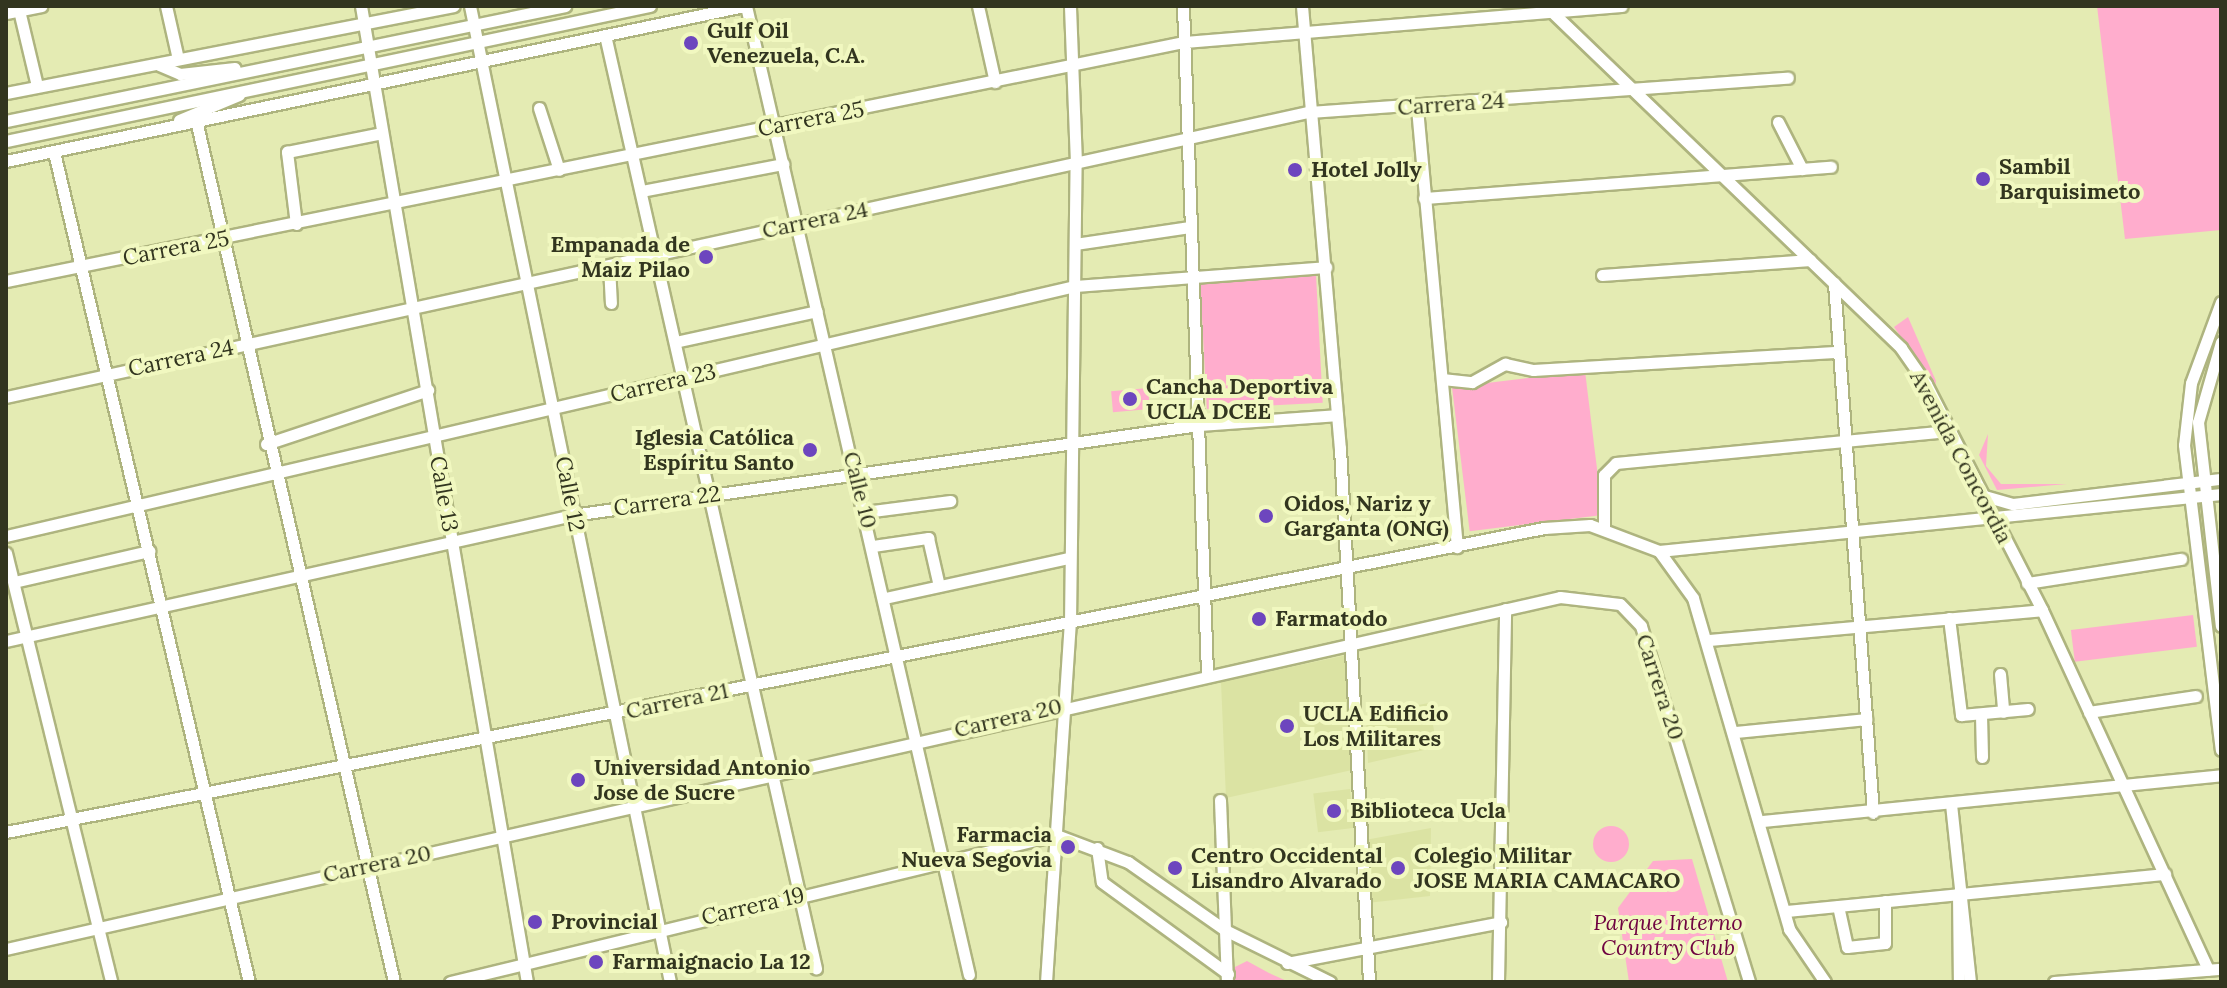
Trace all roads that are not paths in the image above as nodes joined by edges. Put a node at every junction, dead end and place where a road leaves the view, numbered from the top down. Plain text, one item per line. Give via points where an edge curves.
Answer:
1 (41, 6) edge
2 (166, 6) edge
3 (361, 6) edge
4 (454, 6) edge
5 (470, 6) edge
6 (565, 6) edge
7 (650, 6) edge
8 (745, 6) edge
9 (978, 6) edge
10 (1070, 6) edge
11 (1183, 6) edge
12 (1302, 6) edge
13 (1622, 6) edge
14 (19, 8) edge
15 (1549, 9) edge
16 (6, 13) edge
17 (365, 24) junction
18 (473, 26) junction
19 (1304, 34) junction
20 (605, 35) junction
21 (1184, 42) junction
22 (477, 43) junction
23 (367, 48) junction
24 (178, 59) junction
25 (482, 60) junction
26 (370, 64) junction
27 (1072, 64) junction
28 (159, 65) junction
29 (268, 67) junction
30 (1788, 78) dead end
31 (373, 82) junction
32 (995, 82) junction
33 (37, 86) junction
34 (1630, 89) junction
35 (244, 91) junction
36 (6, 93) edge
37 (539, 108) dead end
38 (1417, 108) junction
39 (1308, 112) junction
40 (196, 120) junction
41 (6, 121) edge
42 (1778, 122) dead end
43 (168, 127) junction
44 (775, 127) junction
45 (382, 133) junction
46 (1188, 138) junction
47 (6, 141) edge
48 (54, 152) junction
49 (633, 155) junction
50 (6, 161) edge
51 (1076, 163) junction
52 (783, 164) junction
53 (1831, 167) dead end
54 (1802, 169) junction
55 (559, 170) junction
56 (1716, 173) junction
57 (505, 181) junction
58 (641, 191) junction
59 (1424, 198) junction
60 (395, 204) junction
61 (296, 224) junction
62 (796, 224) junction
63 (1190, 227) junction
64 (224, 239) junction
65 (1075, 244) junction
66 (655, 255) junction
67 (1810, 260) junction
68 (609, 266) junction
69 (82, 267) junction
70 (1326, 267) junction
71 (1190, 273) junction
72 (1602, 275) dead end
73 (6, 281) edge
74 (530, 283) junction
75 (1834, 283) junction
76 (1074, 286) junction
77 (2221, 302) edge
78 (611, 303) dead end
79 (412, 307) junction
80 (817, 311) junction
81 (675, 342) junction
82 (245, 344) junction
83 (825, 345) junction
84 (2205, 346) junction
85 (2219, 347) edge
86 (1838, 352) junction
87 (104, 374) junction
88 (684, 379) junction
89 (1442, 379) junction
90 (428, 390) junction
91 (6, 397) edge
92 (553, 407) junction
93 (1337, 415) junction
94 (1198, 425) junction
95 (1950, 431) junction
96 (434, 436) junction
97 (266, 444) junction
98 (1070, 444) junction
99 (1844, 444) junction
100 (272, 471) junction
101 (855, 474) junction
102 (2221, 479) edge
103 (2201, 482) junction
104 (2187, 484) junction
105 (1978, 492) junction
106 (2221, 494) edge
107 (708, 495) junction
108 (2203, 496) junction
109 (2189, 497) junction
110 (950, 501) dead end
111 (137, 504) junction
112 (2013, 504) junction
113 (865, 512) junction
114 (573, 515) junction
115 (1992, 520) junction
116 (1604, 528) junction
117 (6, 536) edge
118 (1852, 536) junction
119 (452, 538) junction
120 (873, 546) junction
121 (1457, 547) junction
122 (149, 551) junction
123 (1659, 551) junction
124 (6, 553) edge
125 (1068, 558) junction
126 (2181, 559) dead end
127 (1348, 569) junction
128 (297, 573) junction
129 (14, 582) junction
130 (2027, 583) junction
131 (939, 586) junction
132 (885, 598) junction
133 (1202, 598) junction
134 (162, 605) junction
135 (1505, 609) junction
136 (2042, 610) junction
137 (1949, 618) junction
138 (1070, 623) junction
139 (2221, 626) edge
140 (1858, 627) junction
141 (27, 636) junction
142 (1709, 640) junction
143 (6, 641) edge
144 (1352, 641) junction
145 (899, 656) junction
146 (1207, 673) junction
147 (2000, 674) dead end
148 (753, 685) junction
149 (2196, 696) dead end
150 (1065, 705) junction
151 (2028, 709) dead end
152 (2003, 712) junction
153 (2089, 712) junction
154 (617, 714) junction
155 (1981, 715) junction
156 (1866, 719) junction
157 (1736, 732) junction
158 (488, 739) junction
159 (918, 739) junction
160 (2221, 750) edge
161 (1982, 757) dead end
162 (343, 765) junction
163 (772, 772) junction
164 (2221, 775) edge
165 (2124, 787) junction
166 (207, 793) junction
167 (1220, 800) dead end
168 (636, 801) junction
169 (1951, 804) junction
170 (1873, 813) junction
171 (70, 819) junction
172 (1763, 821) junction
173 (6, 832) edge
174 (1056, 835) junction
175 (503, 836) junction
176 (1097, 848) junction
177 (941, 861) junction
178 (368, 865) junction
179 (2165, 874) junction
180 (1958, 893) junction
181 (802, 895) junction
182 (230, 896) junction
183 (1885, 901) junction
184 (1838, 906) junction
185 (1787, 911) junction
186 (1501, 922) junction
187 (97, 927) junction
188 (661, 928) junction
189 (1225, 930) junction
190 (1368, 948) junction
191 (6, 949) edge
192 (524, 963) junction
193 (1287, 963) junction
194 (816, 968) dead end
195 (2221, 969) edge
196 (2208, 970) junction
197 (969, 975) dead end
198 (1227, 978) edge
199 (111, 982) edge
200 (249, 982) edge
201 (394, 982) edge
202 (450, 982) edge
203 (527, 982) edge
204 (670, 982) edge
205 (1046, 982) edge
206 (1330, 982) edge
207 (1369, 982) edge
208 (1498, 982) edge
209 (1749, 982) edge
210 (1825, 982) edge
211 (1959, 982) edge
212 (1970, 982) edge
213 (2054, 982) edge

1 - 14 street
2 - 24 street
3 - 17 street, Calle 13
4 - 17 street
5 - 18 street, Calle 12
6 - 18 street
7 - 22 street
8 - 20 street
8 - 44 street, Calle 10
9 - 32 street
10 - 27 street
11 - 21 street
12 - 19 street
13 - 15 street, Carrera 25
14 - 16 street
14 - 33 street
15 - 19 street, Carrera 25
15 - 34 street, Avenida Concordia
17 - 23 street, Calle 13
17 - 24 street
18 - 22 street, Calle 12
18 - 23 street
19 - 21 street, Carrera 25
19 - 39 street
20 - 25 street
20 - 49 street
21 - 27 street, Carrera 25
21 - 46 street
22 - 25 street, Calle 12
22 - 26 street
23 - 26 street, Calle 13
23 - 29 street
24 - 28 street
25 - 31 street
25 - 57 street, Calle 12
26 - 31 street, Calle 13
26 - 35 street
27 - 32 street, Carrera 25
27 - 51 street
28 - 29 street via 180,74
28 - 33 street
29 - 41 street
30 - 34 street, Carrera 24
31 - 40 street
31 - 45 street, Calle 13
32 - 44 street, Carrera 25
33 - 36 street
34 - 38 street, Carrera 24
34 - 56 street, Avenida Concordia
35 - 43 street
35 - 47 street
37 - 55 street
38 - 39 street, Carrera 24
38 - 59 street
39 - 46 street, Carrera 24
39 - 70 street
40 - 43 street
40 - 64 street
42 - 54 street
43 - 48 street
44 - 49 street, Carrera 25
44 - 52 street, Calle 10
45 - 60 street, Calle 13
45 - 61 street via 287,152
46 - 51 street, Carrera 24
46 - 63 street
48 - 50 street
48 - 69 street
49 - 55 street, Carrera 25
49 - 58 street
51 - 62 street, Carrera 24
51 - 65 street
52 - 58 street
52 - 62 street, Calle 10
53 - 54 street
54 - 56 street
55 - 57 street, Carrera 25
56 - 59 street
56 - 67 street, Avenida Concordia
57 - 60 street, Carrera 25
57 - 74 street, Calle 12
58 - 66 street
59 - 89 street
60 - 61 street, Carrera 25
60 - 79 street, Calle 13
61 - 64 street, Carrera 25
62 - 66 street, Carrera 24
62 - 80 street, Calle 10
63 - 65 street
63 - 71 street
64 - 69 street, Carrera 25
64 - 82 street
65 - 76 street
66 - 68 street, Carrera 24
66 - 81 street
67 - 72 street
67 - 75 street, Avenida Concordia
68 - 74 street, Carrera 24
68 - 78 street
69 - 73 street, Carrera 25
69 - 87 street
70 - 71 street, Carrera 23
70 - 93 street
71 - 76 street, Carrera 23
71 - 94 street
74 - 79 street, Carrera 24
74 - 92 street, Calle 12
75 - 86 street
75 - 95 street, Avenida Concordia via 1901,348
76 - 83 street, Carrera 23
76 - 98 street
77 - 84 street
79 - 82 street, Carrera 24
79 - 90 street, Calle 13
80 - 81 street
80 - 83 street, Calle 10
81 - 88 street
82 - 87 street, Carrera 24
82 - 97 street
83 - 88 street, Carrera 23
83 - 101 street, Calle 10
84 - 85 street
84 - 104 street via 2184,423
85 - 103 street via 2198,422
86 - 89 street via 1533,370 1505,364 1472,382
86 - 99 street
87 - 91 street, Carrera 24
87 - 111 street
88 - 92 street, Carrera 23
88 - 107 street
89 - 121 street
90 - 96 street, Calle 13
90 - 97 street
92 - 96 street, Carrera 23
92 - 114 street, Calle 12
93 - 94 street, Carrera 22
93 - 127 street
94 - 98 street, Carrera 22
94 - 133 street
95 - 99 street
95 - 105 street, Avenida Concordia
96 - 100 street, Carrera 23
96 - 119 street, Calle 13
97 - 100 street
98 - 101 street, Carrera 22
98 - 125 street
99 - 116 street via 1616,463 1604,475
99 - 118 street
100 - 111 street, Carrera 23
100 - 128 street
101 - 107 street, Carrera 22
101 - 113 street, Calle 10
102 - 103 street
103 - 104 street
103 - 108 street
104 - 109 street
104 - 112 street
105 - 112 street
105 - 115 street, Avenida Concordia
106 - 108 street
107 - 114 street, Carrera 22
107 - 148 street
108 - 109 street
108 - 139 street
109 - 115 street
109 - 160 street
110 - 113 street
111 - 117 street, Carrera 23
111 - 122 street
112 - 115 street
113 - 120 street, Calle 10
114 - 119 street, Carrera 22
114 - 154 street, Calle 12
115 - 118 street
115 - 130 street, Avenida Concordia
116 - 121 street, Carrera 21 via 1544,528
116 - 123 street
118 - 123 street
118 - 140 street
119 - 128 street, Carrera 22
119 - 158 street, Calle 13
120 - 131 street via 928,538
120 - 132 street, Calle 10
121 - 127 street, Carrera 21
122 - 129 street
122 - 134 street
123 - 142 street via 1693,598
124 - 129 street
125 - 131 street
125 - 138 street
126 - 130 street
127 - 133 street, Carrera 21
127 - 144 street
128 - 134 street, Carrera 22
128 - 162 street
129 - 141 street
130 - 136 street, Avenida Concordia
131 - 132 street
132 - 145 street, Calle 10
133 - 138 street, Carrera 21
133 - 146 street
134 - 141 street, Carrera 22
134 - 166 street
135 - 144 street, Carrera 20
135 - 186 street
135 - 209 street, Carrera 20 via 1594,598 1620,604 1641,626
136 - 137 street
136 - 153 street, Avenida Concordia
137 - 140 street
137 - 155 street via 1957,709
138 - 145 street, Carrera 21
138 - 150 street
140 - 142 street
140 - 156 street
141 - 143 street, Carrera 22
141 - 171 street
142 - 157 street
144 - 146 street, Carrera 20
144 - 190 street
145 - 148 street, Carrera 21
145 - 159 street, Calle 10
146 - 150 street, Carrera 20
147 - 152 street
148 - 154 street, Carrera 21
148 - 163 street
149 - 153 street
150 - 159 street, Carrera 20
150 - 174 street
151 - 152 street
152 - 155 street
153 - 165 street, Avenida Concordia
154 - 158 street, Carrera 21
154 - 168 street, Calle 12
155 - 161 street
156 - 157 street
156 - 170 street
157 - 172 street
158 - 162 street, Carrera 21
158 - 175 street, Calle 13
159 - 163 street, Carrera 20
159 - 177 street, Calle 10
162 - 166 street, Carrera 21
162 - 178 street
163 - 168 street, Carrera 20
163 - 181 street
164 - 165 street
165 - 169 street
165 - 179 street, Avenida Concordia
166 - 171 street, Carrera 21
166 - 182 street
167 - 189 street
168 - 175 street, Carrera 20
168 - 188 street, Calle 12
169 - 170 street
169 - 180 street
170 - 172 street
171 - 173 street, Carrera 21
171 - 187 street
172 - 185 street
174 - 176 street
174 - 177 street, Carrera 19
174 - 205 street
175 - 178 street, Carrera 20
175 - 192 street, Calle 13
176 - 189 street
176 - 198 street via 1102,882
177 - 181 street, Carrera 19
177 - 197 street, Calle 10
178 - 182 street, Carrera 20
178 - 201 street
179 - 180 street
179 - 196 street, Avenida Concordia
180 - 183 street
180 - 211 street
180 - 212 street
181 - 188 street, Carrera 19
181 - 194 street
182 - 187 street, Carrera 20
182 - 200 street
183 - 184 street
183 - 184 street via 1885,943 1847,947
184 - 185 street
185 - 210 street via 1798,950
186 - 190 street
186 - 208 street
187 - 191 street, Carrera 20
187 - 199 street
188 - 192 street, Carrera 19
188 - 204 street, Calle 12
189 - 193 street
189 - 198 street
190 - 193 street
190 - 207 street
192 - 202 street, Carrera 19
192 - 203 street, Calle 13
193 - 206 street
195 - 196 street
196 - 213 street

